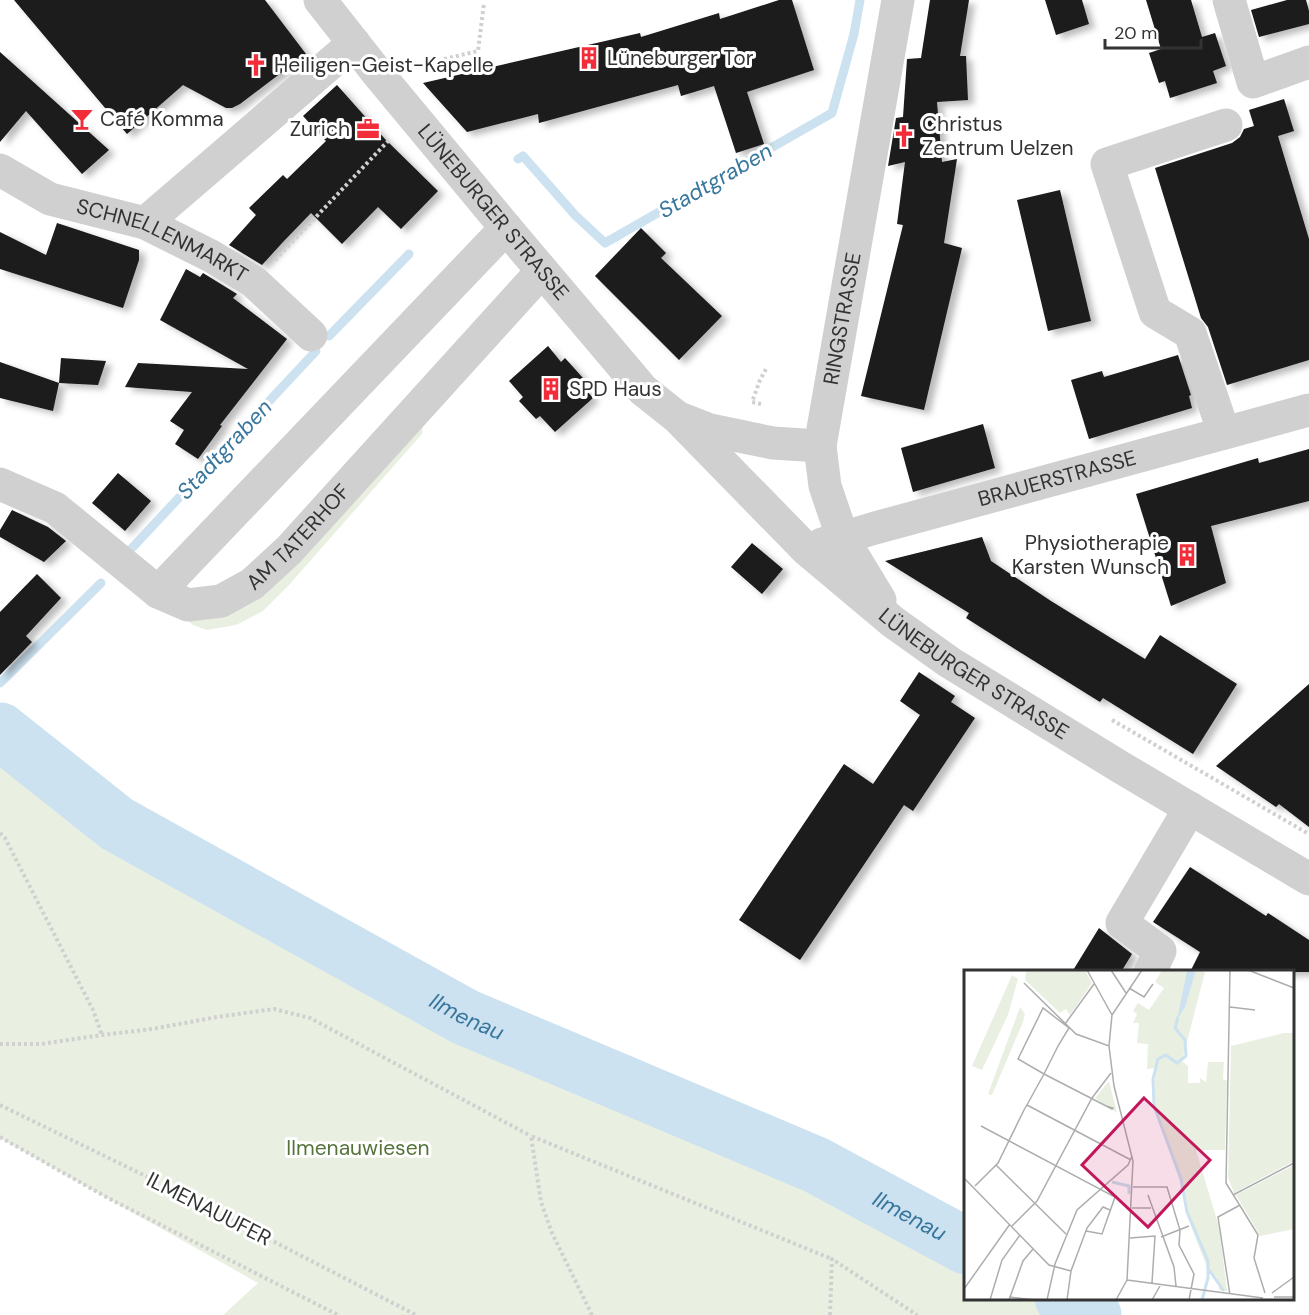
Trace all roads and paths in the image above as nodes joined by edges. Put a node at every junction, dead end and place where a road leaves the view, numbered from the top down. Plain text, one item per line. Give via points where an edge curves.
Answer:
1 (320, 0) edge
2 (898, 0) edge
3 (1229, 0) edge
4 (484, 3) dead end
5 (354, 43) junction
6 (1309, 62) edge
7 (379, 75) junction
8 (413, 115) junction
9 (1227, 125) dead end
10 (0, 170) edge
11 (145, 223) junction
12 (506, 228) junction
13 (542, 271) junction
14 (254, 282) junction
15 (311, 335) dead end
16 (766, 369) dead end
17 (769, 408) dead end
18 (1309, 410) edge
19 (677, 417) junction
20 (1224, 434) junction
21 (820, 446) junction
22 (0, 484) edge
23 (843, 539) junction
24 (806, 549) junction
25 (158, 592) junction
26 (893, 622) junction
27 (1110, 719) dead end
28 (1190, 808) junction
29 (0, 833) edge
30 (1309, 834) edge
31 (1309, 879) edge
32 (1151, 970) edge
33 (102, 1035) junction
34 (0, 1044) edge
35 (0, 1105) edge
36 (531, 1136) junction
37 (0, 1137) edge
38 (832, 1259) junction
39 (338, 1315) edge
40 (416, 1315) edge
41 (592, 1315) edge
42 (830, 1315) edge
43 (917, 1315) edge

1 - 5 street, LÜNEBURGER STRASSE
2 - 21 street, RINGSTRASSE
3 - 6 street via 1253,82
4 - 7 path via 478,51
5 - 7 street, LÜNEBURGER STRASSE
5 - 11 street
7 - 8 street, LÜNEBURGER STRASSE
8 - 12 street, LÜNEBURGER STRASSE
8 - 14 path
9 - 20 street via 1107,165 1155,312 1190,333
10 - 11 street, SCHNELLENMARKT via 50,199
11 - 14 street, SCHNELLENMARKT
12 - 13 street, LÜNEBURGER STRASSE
12 - 25 street
13 - 19 street, LÜNEBURGER STRASSE via 643,390
13 - 25 street, AM TATERHOF via 290,550 252,584 221,601 188,606
14 - 15 street, SCHNELLENMARKT
16 - 17 path via 752,402
18 - 20 street, BRAUERSTRASSE
19 - 21 street, LÜNEBURGER STRASSE via 711,430 773,443
19 - 24 street, LÜNEBURGER STRASSE
20 - 23 street, BRAUERSTRASSE
21 - 23 street, RINGSTRASSE via 825,486
22 - 25 street, AM TATERHOF via 56,508
23 - 24 street, BRAUERSTRASSE
23 - 26 street, RINGSTRASSE
24 - 26 street, LÜNEBURGER STRASSE
26 - 28 street, LÜNEBURGER STRASSE via 959,668
27 - 30 path
28 - 31 street, LÜNEBURGER STRASSE
28 - 32 street via 1122,923 1160,951
29 - 33 path via 93,1010
33 - 34 path via 40,1044
33 - 36 path via 274,1009 310,1018
35 - 40 path, ILMENAUUFER
36 - 38 path
36 - 41 path via 542,1203 552,1233
37 - 39 path via 108,1198
38 - 42 path
38 - 43 path

